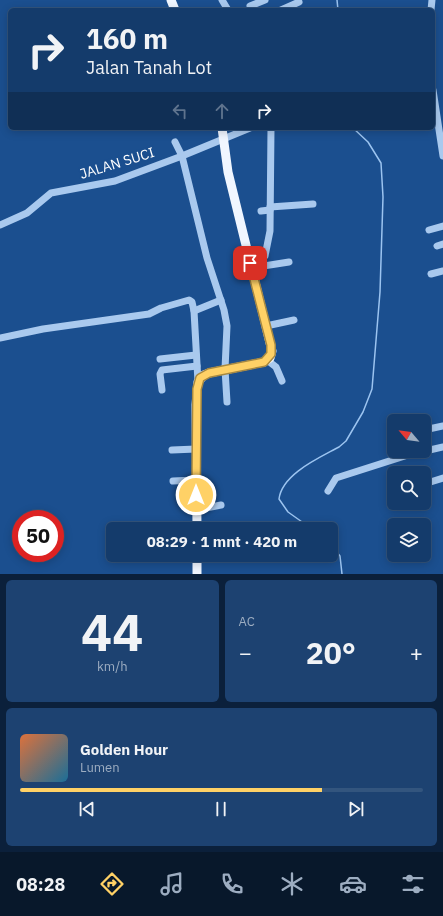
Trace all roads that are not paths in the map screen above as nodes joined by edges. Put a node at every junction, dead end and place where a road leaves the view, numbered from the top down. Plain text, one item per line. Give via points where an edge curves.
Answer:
1 (265, 0) edge
2 (299, 2) dead end
3 (250, 5) edge
4 (286, 8) edge
5 (435, 100) edge
6 (438, 116) edge
7 (222, 130) edge
8 (245, 130) edge
9 (271, 130) edge
10 (224, 139) junction
11 (175, 142) dead end
12 (182, 156) junction
13 (443, 156) edge
14 (313, 204) dead end
15 (270, 208) junction
16 (261, 211) dead end
17 (0, 225) edge
18 (443, 226) edge
19 (429, 230) dead end
20 (289, 262) dead end
21 (250, 265) junction
22 (443, 271) edge
23 (431, 274) dead end
24 (221, 300) junction
25 (194, 311) junction
26 (294, 320) dead end
27 (266, 326) junction
28 (0, 338) edge
29 (196, 355) junction
30 (160, 359) dead end
31 (267, 360) junction
32 (197, 366) junction
33 (225, 369) junction
34 (282, 381) dead end
35 (198, 382) junction
36 (162, 390) dead end
37 (227, 402) dead end
38 (443, 426) edge
39 (431, 429) edge
40 (443, 447) edge
41 (196, 449) junction
42 (172, 450) dead end
43 (443, 478) edge
44 (196, 480) junction
45 (173, 481) dead end
46 (431, 482) edge
47 (328, 491) dead end
48 (221, 505) dead end
49 (196, 510) junction
50 (197, 522) edge
51 (197, 562) edge
52 (197, 574) edge

1 - 3 street
2 - 4 street
5 - 6 street
6 - 13 street
7 - 10 main road
8 - 10 street, JALAN SUCI
9 - 15 street
10 - 12 street, JALAN SUCI
10 - 21 main road via 228,172
11 - 12 street
12 - 17 street, JALAN SUCI via 115,181 51,193 27,213
12 - 24 street via 207,258
14 - 15 street
15 - 16 street
15 - 21 street via 270,231 265,256
18 - 19 street
20 - 21 street
21 - 27 main road
22 - 23 street
24 - 25 street
24 - 33 street via 227,326
25 - 28 street via 189,300 149,314 43,329
25 - 29 street
26 - 27 street
27 - 31 main road via 272,351
29 - 30 street
29 - 32 street
31 - 33 main road
31 - 34 street via 276,367
32 - 35 street
32 - 36 street via 162,370
33 - 35 main road via 204,375
33 - 37 street
35 - 41 main road
38 - 39 street
40 - 47 street via 408,455 336,478
41 - 42 street
41 - 44 main road
43 - 46 street
44 - 45 street
44 - 49 main road
48 - 49 street
49 - 50 main road
51 - 52 main road

